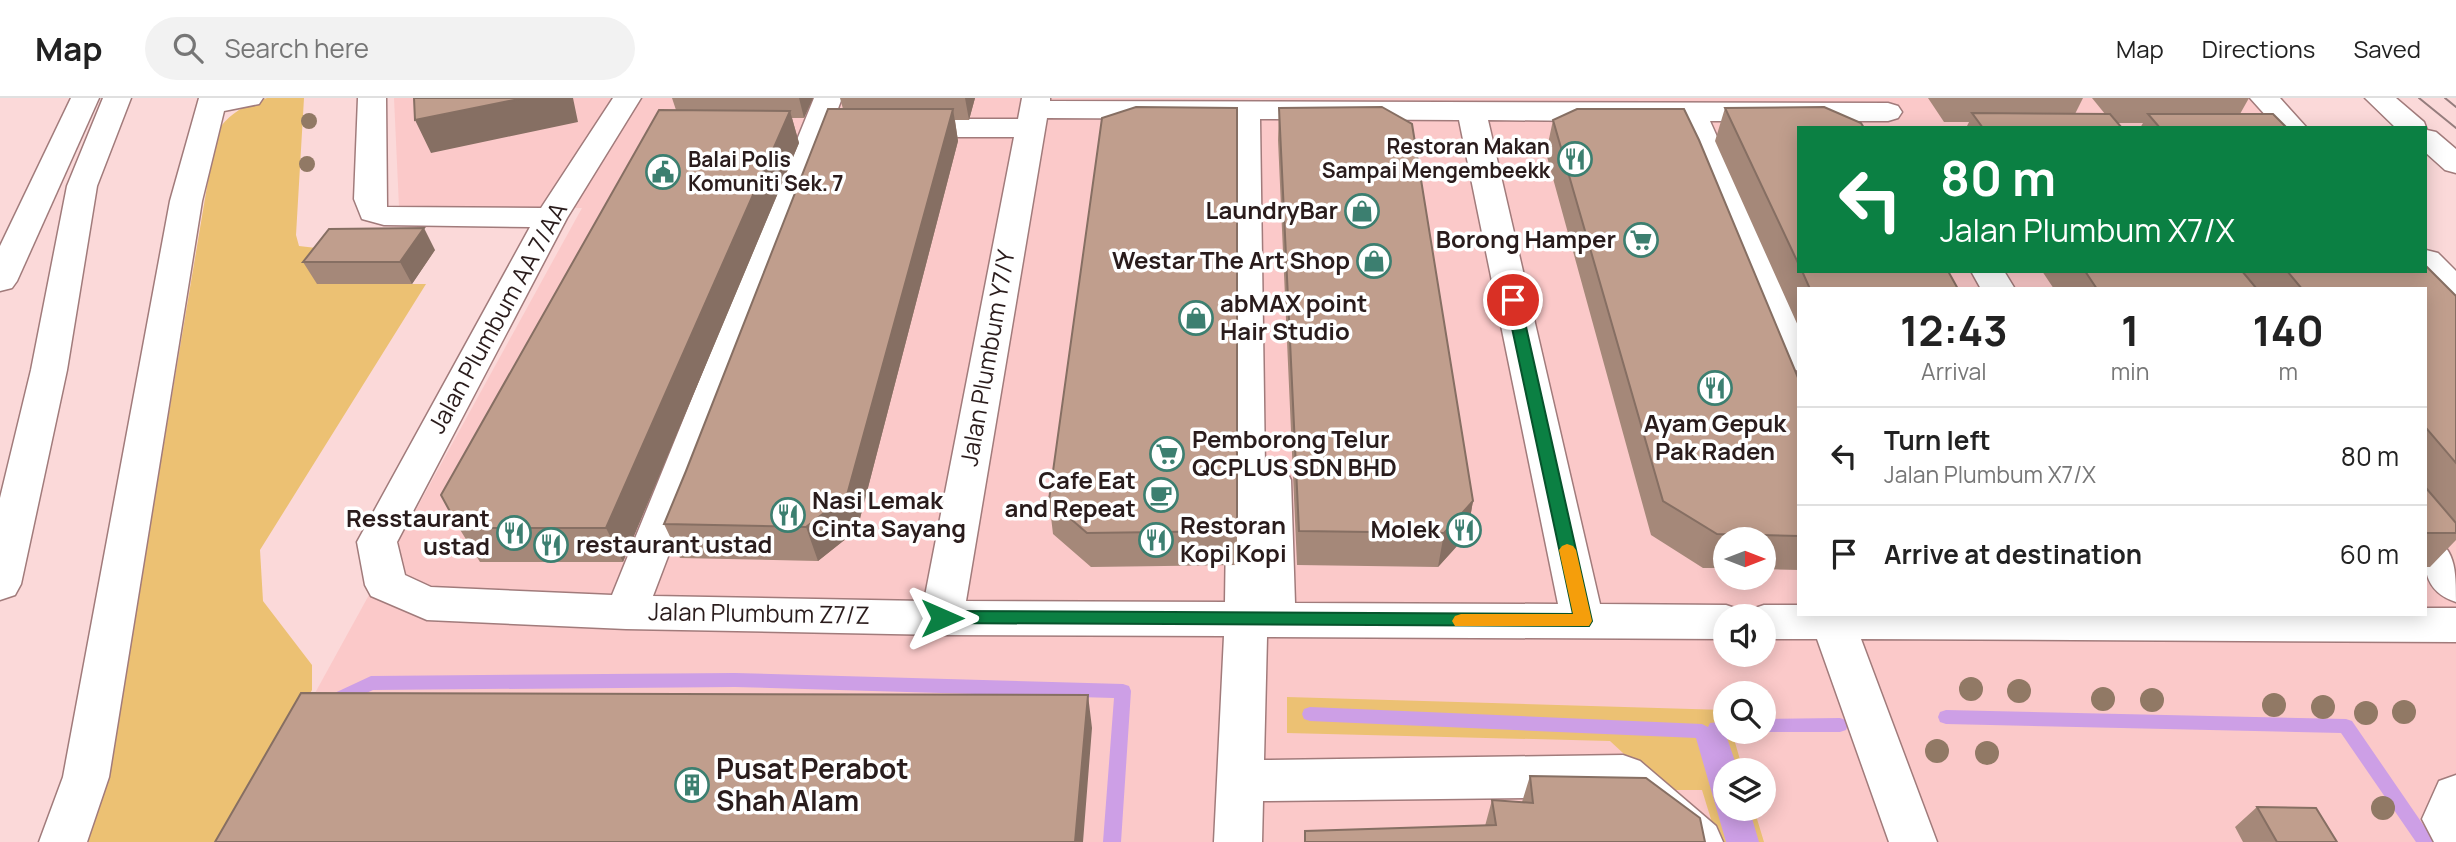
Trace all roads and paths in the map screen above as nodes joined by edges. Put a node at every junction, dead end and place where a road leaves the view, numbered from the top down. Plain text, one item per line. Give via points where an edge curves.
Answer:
1 (85, 98) edge
2 (117, 98) edge
3 (249, 98) edge
4 (372, 98) edge
5 (2263, 98) edge
6 (2379, 98) edge
7 (212, 102) edge
8 (1256, 110) junction
9 (1033, 112) edge
10 (1472, 112) junction
11 (1889, 112) edge
12 (622, 113) edge
13 (1682, 113) junction
14 (829, 122) edge
15 (2291, 126) edge
16 (2412, 126) edge
17 (2427, 139) edge
18 (2456, 164) edge
19 (551, 218) junction
20 (2427, 261) edge
21 (0, 281) edge
22 (2456, 290) edge
23 (1791, 369) edge
24 (377, 542) joint
25 (2427, 550) edge
26 (0, 584) edge
27 (2456, 586) edge
28 (626, 612) junction
29 (942, 618) junction
30 (1898, 618) edge
31 (1260, 619) junction
32 (2202, 619) edge
33 (1583, 621) junction
34 (1713, 622) edge
35 (1776, 622) edge
36 (1833, 623) junction
37 (2456, 625) edge
38 (1239, 781) junction
39 (2456, 796) edge
40 (2456, 834) edge
41 (63, 842) edge
42 (1238, 842) edge
43 (1699, 842) edge
44 (1913, 842) edge

1 - 21 main road
2 - 26 main road via 82,186 49,370
3 - 7 main road
4 - 19 main road via 373,212 384,216
5 - 15 main road
6 - 16 main road
7 - 41 main road via 186,201 86,777
8 - 9 main road
8 - 10 main road
8 - 31 main road
9 - 14 main road
9 - 29 main road, Jalan Plumbum Y7/Y
10 - 13 main road
10 - 33 main road
11 - 13 main road
12 - 19 main road, Jalan Plumbum AA 7/AA
13 - 23 main road
14 - 28 main road
17 - 18 main road
19 - 24 main road, Jalan Plumbum AA 7/AA
20 - 22 main road
24 - 28 main road, Jalan Plumbum Z7/Z via 386,586 427,603
25 - 27 main road
28 - 29 main road, Jalan Plumbum Z7/Z
29 - 31 main road, Jalan Plumbum Z7/Z
30 - 32 main road
30 - 36 main road
31 - 33 main road, Jalan Plumbum Z7/Z
31 - 38 main road
32 - 37 main road
33 - 34 main road, Jalan Plumbum Z7/Z
35 - 36 main road
36 - 44 main road
38 - 42 main road
38 - 43 main road via 1623,776
39 - 40 main road via 2446,819

